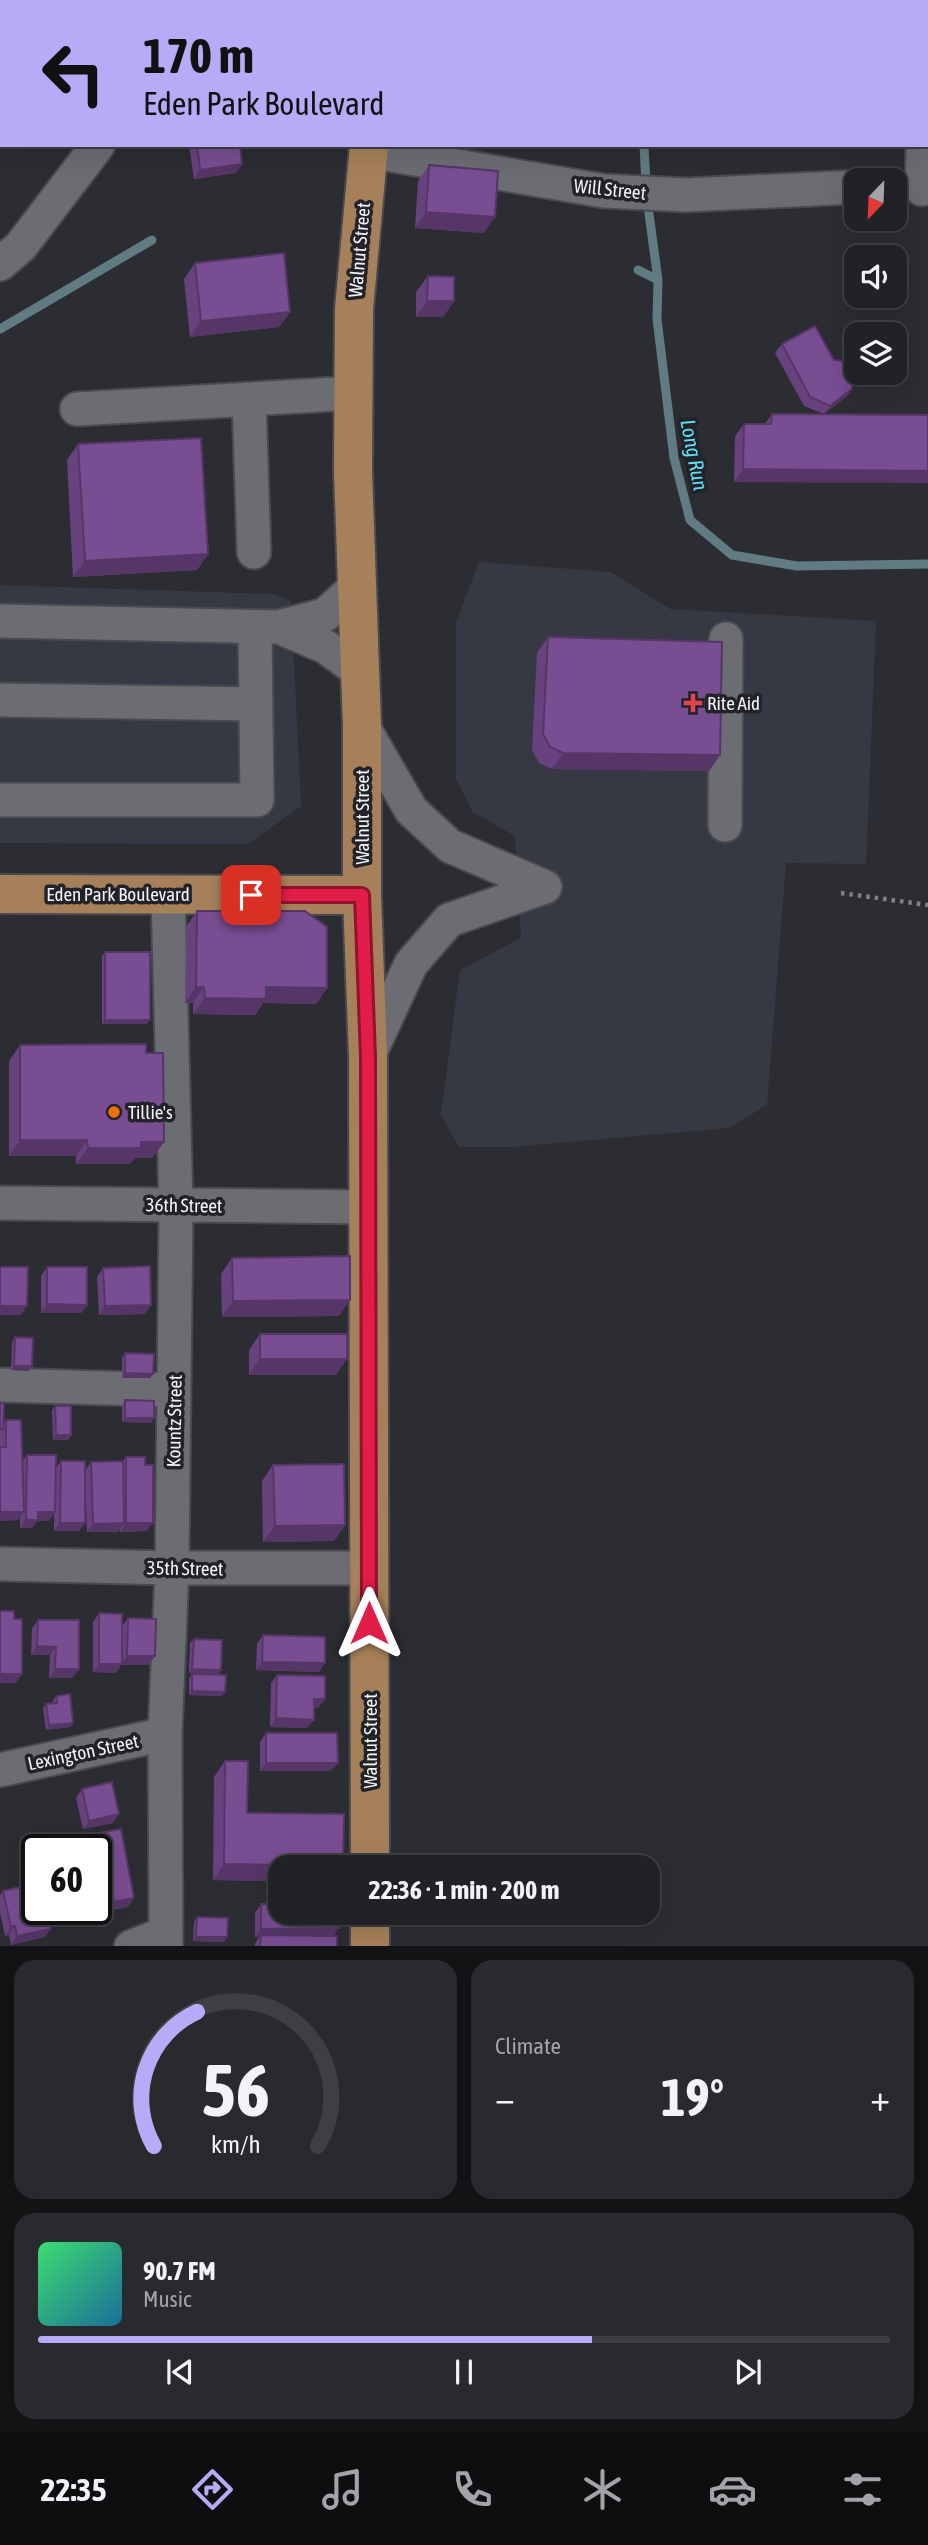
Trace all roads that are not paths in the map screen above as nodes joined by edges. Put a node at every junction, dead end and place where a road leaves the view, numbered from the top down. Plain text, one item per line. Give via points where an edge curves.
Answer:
1 (96, 147) edge
2 (923, 147) edge
3 (368, 148) edge
4 (419, 152) edge
5 (844, 188) edge
6 (915, 189) edge
7 (0, 264) edge
8 (354, 393) junction
9 (249, 400) junction
10 (77, 409) dead end
11 (254, 552) dead end
12 (358, 586) junction
13 (0, 621) edge
14 (267, 627) junction
15 (726, 639) dead end
16 (360, 672) junction
17 (0, 700) edge
18 (256, 704) junction
19 (362, 725) junction
20 (0, 800) edge
21 (725, 825) dead end
22 (0, 894) edge
23 (168, 895) junction
24 (362, 895) junction
25 (368, 1057) junction
26 (0, 1203) edge
27 (176, 1206) junction
28 (368, 1207) junction
29 (0, 1385) edge
30 (174, 1390) junction
31 (0, 1564) edge
32 (172, 1568) junction
33 (369, 1568) junction
34 (165, 1734) junction
35 (0, 1770) edge
36 (370, 1855) edge
37 (370, 1925) edge
38 (166, 1940) edge
39 (136, 1946) edge
40 (370, 1946) edge

1 - 7 street via 21,246
2 - 6 street
3 - 4 street, Will Street
3 - 8 main road, Walnut Street via 354,309
4 - 5 street, Will Street via 604,191 686,195
8 - 9 street
8 - 12 main road, Walnut Street
9 - 10 street
9 - 11 street
12 - 14 street via 326,615
12 - 16 main road, Walnut Street
13 - 14 street
14 - 16 street via 326,647
14 - 18 street
15 - 21 street
16 - 19 main road, Walnut Street
17 - 18 street
18 - 20 street via 257,800
19 - 24 main road, Walnut Street
19 - 25 street via 411,810 450,846 545,887 449,920 411,964
22 - 23 main road, Eden Park Boulevard
23 - 24 main road, Eden Park Boulevard
23 - 27 street, Kountz Street
24 - 25 main road, Walnut Street
25 - 28 main road, Walnut Street
26 - 27 street, 36th Street
27 - 28 street, 36th Street
27 - 30 street, Kountz Street
28 - 33 main road, Walnut Street
29 - 30 street
30 - 32 street, Kountz Street
31 - 32 street, 35th Street
32 - 33 street, 35th Street
32 - 34 street, Kountz Street
33 - 36 main road, Walnut Street
34 - 35 street, Lexington Street
34 - 38 street, Kountz Street
37 - 40 main road
38 - 39 street

